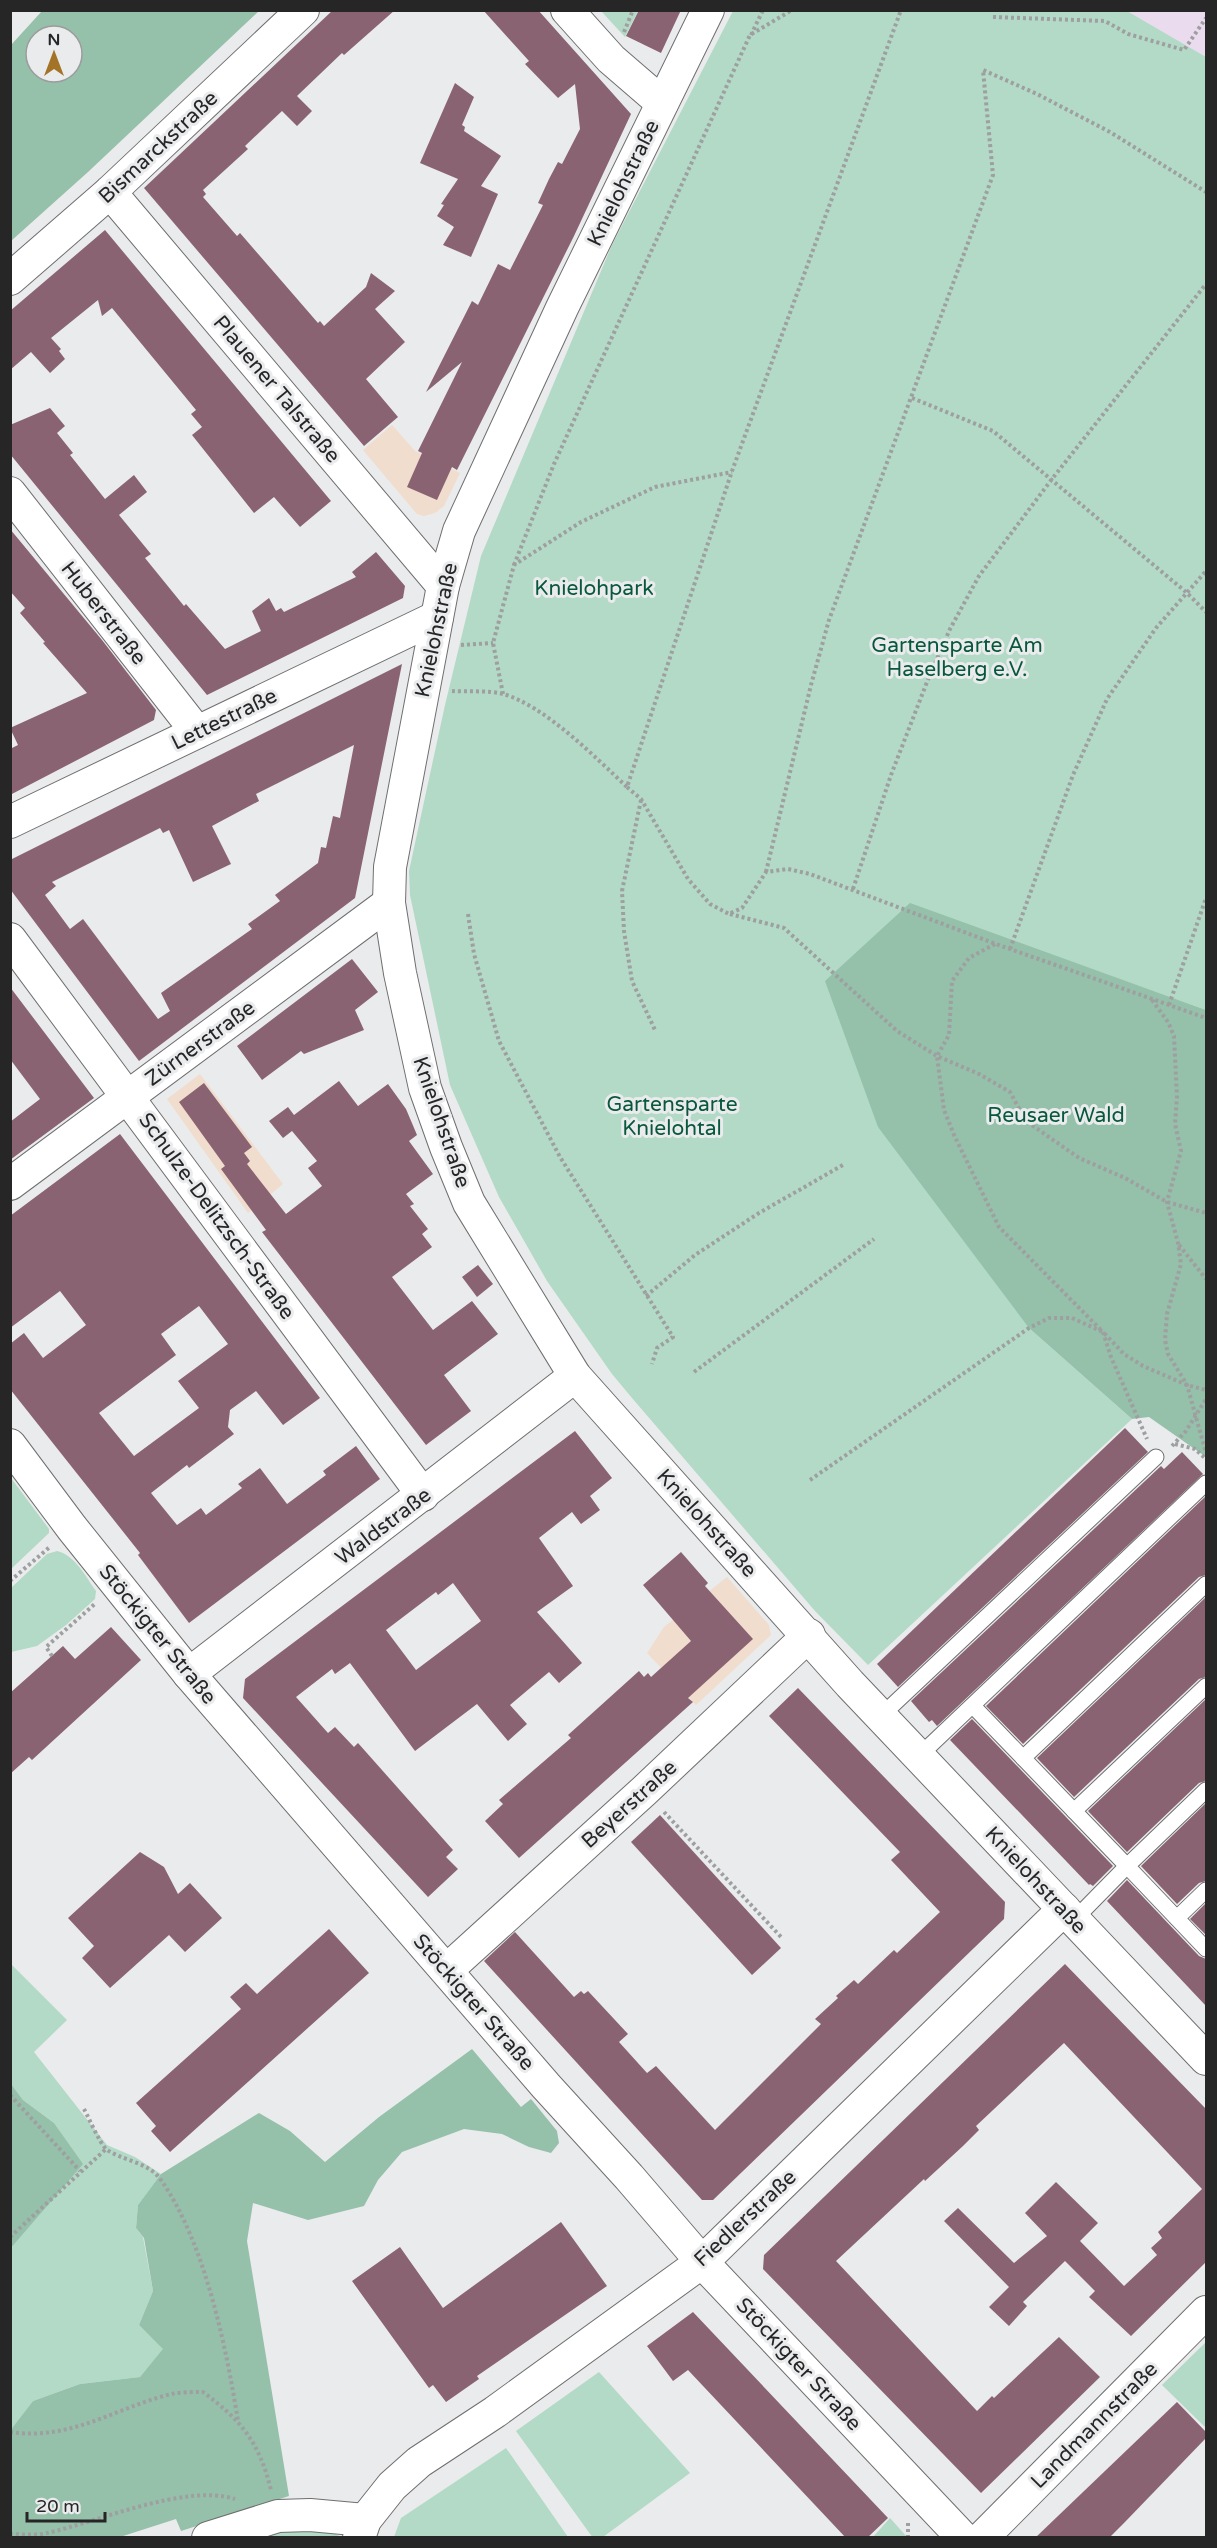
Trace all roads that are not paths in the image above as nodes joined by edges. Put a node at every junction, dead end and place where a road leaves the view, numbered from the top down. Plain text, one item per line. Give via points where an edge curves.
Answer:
1 (303, 10) edge
2 (567, 10) edge
3 (708, 10) edge
4 (662, 103) junction
5 (110, 192) junction
6 (10, 279) edge
7 (10, 493) edge
8 (443, 586) junction
9 (437, 617) junction
10 (197, 732) junction
11 (10, 822) edge
12 (389, 903) junction
13 (10, 939) edge
14 (129, 1096) junction
15 (10, 1184) edge
16 (575, 1376) junction
17 (10, 1445) edge
18 (1156, 1457) road end
19 (1206, 1484) edge
20 (423, 1495) junction
21 (1206, 1584) edge
22 (809, 1635) junction
23 (189, 1674) junction
24 (1206, 1686) edge
25 (973, 1706) junction
26 (881, 1716) junction
27 (919, 1756) junction
28 (1023, 1758) junction
29 (1206, 1790) edge
30 (1074, 1811) junction
31 (1127, 1866) junction
32 (1206, 1890) edge
33 (1069, 1914) junction
34 (1177, 1918) junction
35 (1206, 1949) edge
36 (447, 1970) junction
37 (1206, 2059) edge
38 (702, 2262) junction
39 (1206, 2312) edge
40 (362, 2529) edge
41 (223, 2535) edge
42 (963, 2538) edge
43 (982, 2538) edge

1 - 5 street, Bismarckstraße
2 - 4 street via 611,58
3 - 4 street, Knielohstraße
4 - 8 street, Knielohstraße via 464,521
5 - 6 street, Bismarckstraße
5 - 8 street, Plauener Talstraße
7 - 10 street, Huberstraße
8 - 9 street, Knielohstraße
9 - 10 street, Lettestraße
9 - 12 street, Knielohstraße via 390,867
10 - 11 street, Lettestraße
12 - 14 street, Zürnerstraße
12 - 16 street, Knielohstraße via 425,1088 446,1147 474,1212
13 - 14 street, Schulze-Delitzsch-Straße
14 - 15 street, Zürnerstraße
14 - 20 street, Schulze-Delitzsch-Straße
16 - 20 street, Waldstraße
16 - 22 street, Knielohstraße
17 - 23 street, Stöckigter Straße
18 - 26 lane
19 - 25 lane
20 - 23 street, Waldstraße
21 - 28 lane
22 - 26 street, Knielohstraße
22 - 36 street, Beyerstraße
23 - 36 street, Stöckigter Straße
24 - 30 lane
25 - 27 lane
25 - 28 lane
26 - 27 street, Knielohstraße
27 - 33 street, Knielohstraße
28 - 30 lane
29 - 31 lane
30 - 31 lane
31 - 33 lane
31 - 34 lane
32 - 34 lane
33 - 37 street, Knielohstraße
33 - 38 street, Fiedlerstraße
34 - 35 lane
36 - 38 street, Stöckigter Straße
38 - 40 street, Fiedlerstraße via 495,2412 419,2462 392,2486
38 - 42 street, Stöckigter Straße
39 - 43 street, Landmannstraße
40 - 41 street via 310,2516 277,2514

